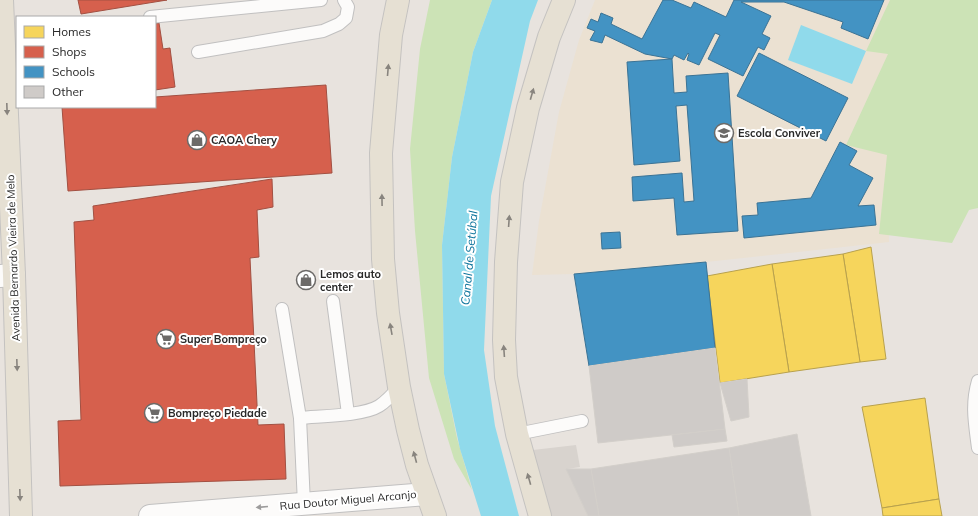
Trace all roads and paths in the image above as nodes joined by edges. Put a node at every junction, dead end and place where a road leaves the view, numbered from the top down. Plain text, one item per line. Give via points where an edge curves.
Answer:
1 (2, 0) edge
2 (321, 0) edge
3 (344, 0) edge
4 (398, 0) edge
5 (564, 0) edge
6 (156, 16) edge
7 (6, 30) edge
8 (198, 52) dead end
9 (7, 275) edge
10 (333, 301) dead end
11 (282, 309) dead end
12 (978, 381) edge
13 (399, 387) junction
14 (975, 401) edge
15 (348, 414) junction
16 (300, 418) junction
17 (978, 419) edge
18 (582, 422) dead end
19 (517, 434) junction
20 (978, 448) edge
21 (427, 494) junction
22 (304, 504) junction
23 (21, 516) edge
24 (150, 516) edge
25 (435, 516) edge
26 (540, 516) edge

1 - 7 main road, Avenida Bernardo Vieira de Melo
2 - 6 lane
3 - 8 lane via 348,8 346,18 339,24 323,30
13 -> 4 main road via 384,267 381,153 391,35
19 -> 5 main road via 506,377 504,340 512,182 528,108 549,37
7 -> 9 main road, Avenida Bernardo Vieira de Melo
9 -> 23 main road, Avenida Bernardo Vieira de Melo
10 - 15 lane
11 - 16 lane
12 - 14 lane
13 - 15 lane via 379,406 365,412
21 -> 13 main road via 408,430
14 - 17 lane
14 - 20 lane
15 - 16 lane
16 - 22 lane
18 - 19 lane
26 -> 19 main road
21 - 22 main road, Rua Doutor Miguel Arcanjo
21 - 25 main road
22 -> 24 main road, Rua Doutor Miguel Arcanjo

